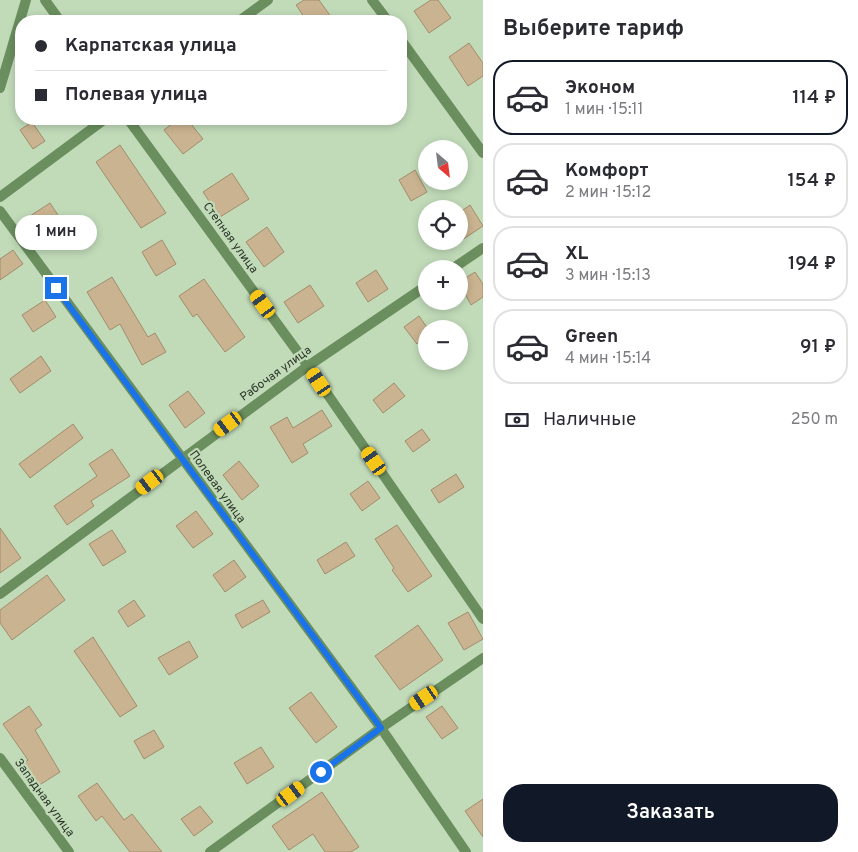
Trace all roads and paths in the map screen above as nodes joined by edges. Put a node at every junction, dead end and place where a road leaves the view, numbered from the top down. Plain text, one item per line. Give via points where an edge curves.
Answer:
1 (26, 0) edge
2 (45, 0) edge
3 (268, 0) edge
4 (372, 0) edge
5 (22, 15) edge
6 (56, 15) edge
7 (247, 15) edge
8 (383, 15) edge
9 (15, 37) edge
10 (407, 48) edge
11 (0, 88) edge
12 (97, 125) edge
13 (132, 125) edge
14 (483, 153) edge
15 (0, 196) edge
16 (0, 210) edge
17 (483, 248) edge
18 (465, 260) edge
19 (418, 291) edge
20 (308, 366) junction
21 (181, 459) junction
22 (0, 594) edge
23 (483, 618) edge
24 (483, 658) edge
25 (381, 728) junction
26 (0, 758) edge
27 (69, 852) edge
28 (210, 852) edge
29 (466, 852) edge

1 - 5 street
2 - 6 street
3 - 7 street
4 - 8 street
9 - 11 street
10 - 14 street
12 - 15 street
13 - 20 street, Степная улица
16 - 21 street, Полевая улица
17 - 18 street
19 - 20 street, Рабочая улица
20 - 21 street, Рабочая улица
20 - 23 street, Степная улица
21 - 22 street, Рабочая улица
21 - 25 street, Полевая улица
24 - 25 street
25 - 28 street
25 - 29 street, Полевая улица
26 - 27 street, Западная улица

